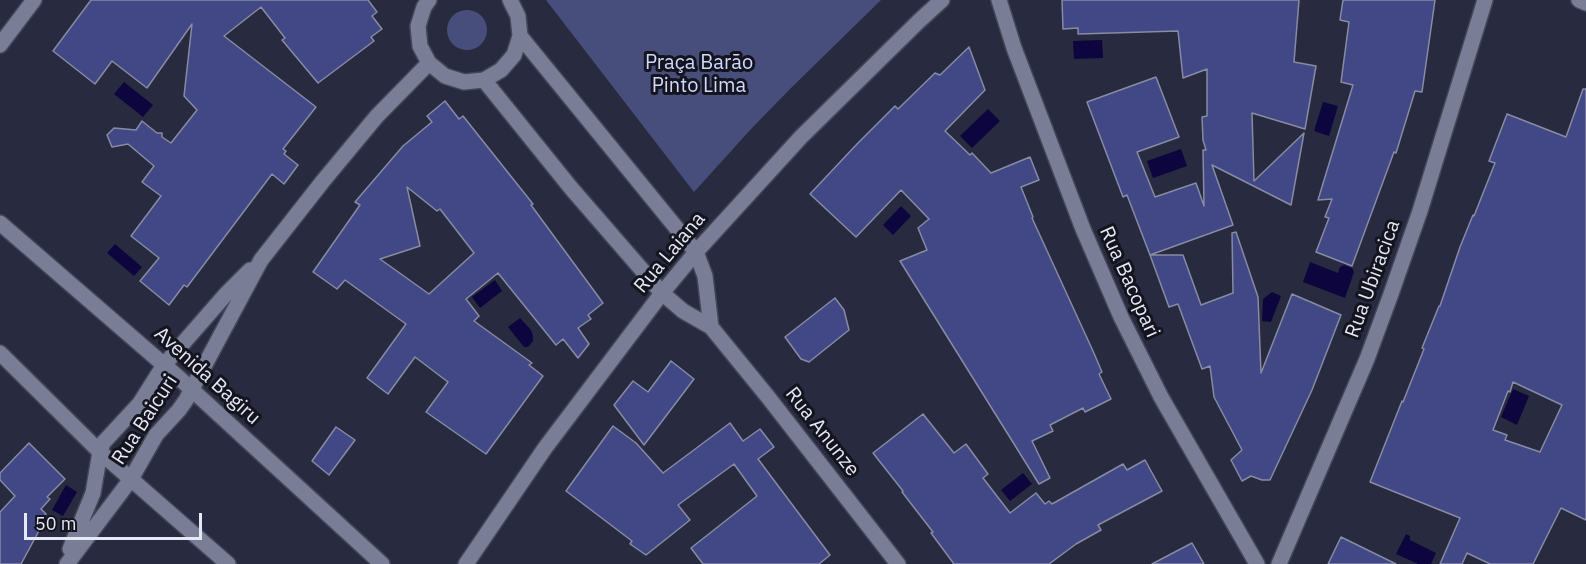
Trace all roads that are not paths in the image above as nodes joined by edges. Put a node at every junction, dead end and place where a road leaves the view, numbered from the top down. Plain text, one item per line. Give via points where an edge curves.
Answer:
1 (34, 0) edge
2 (510, 0) edge
3 (942, 0) edge
4 (999, 0) edge
5 (1485, 0) edge
6 (1579, 0) edge
7 (424, 2) edge
8 (1586, 3) edge
9 (520, 36) junction
10 (0, 45) edge
11 (429, 63) junction
12 (484, 80) junction
13 (0, 223) edge
14 (696, 252) junction
15 (261, 260) junction
16 (662, 293) junction
17 (711, 327) junction
18 (0, 353) edge
19 (164, 365) junction
20 (191, 389) junction
21 (100, 452) junction
22 (131, 479) junction
23 (65, 564) edge
24 (228, 564) edge
25 (381, 564) edge
26 (466, 564) edge
27 (898, 564) edge
28 (1257, 564) edge
29 (1279, 564) edge

1 - 10 street
2 - 9 street via 518,16
3 - 14 street, Rua Laiana via 801,137
4 - 28 street, Rua Bacopari via 1083,229 1121,317 1161,397
5 - 29 street, Rua Ubiracica via 1391,294
6 - 8 street
7 - 11 street via 418,26 420,46
9 - 12 street via 508,63
9 - 14 street
11 - 12 street via 454,79
11 - 15 street, Rua Baicuri via 377,116
12 - 16 street
13 - 19 street, Avenida Bagiru
14 - 16 street, Rua Laiana
14 - 17 street via 705,276
15 - 19 street, Rua Baicuri via 226,293
15 - 20 street, Rua Baicuri
16 - 17 street, Rua Anunze
16 - 26 street, Rua Laiana via 545,448
17 - 27 street, Rua Anunze
18 - 21 street
19 - 20 street, Avenida Bagiru
19 - 21 street, Rua Baicuri via 140,403 110,435
20 - 22 street, Rua Baicuri via 179,410 156,435
20 - 25 street, Avenida Bagiru
21 - 22 street
21 - 23 street, Rua Baicuri via 93,493
22 - 23 street, Rua Baicuri
22 - 24 street

